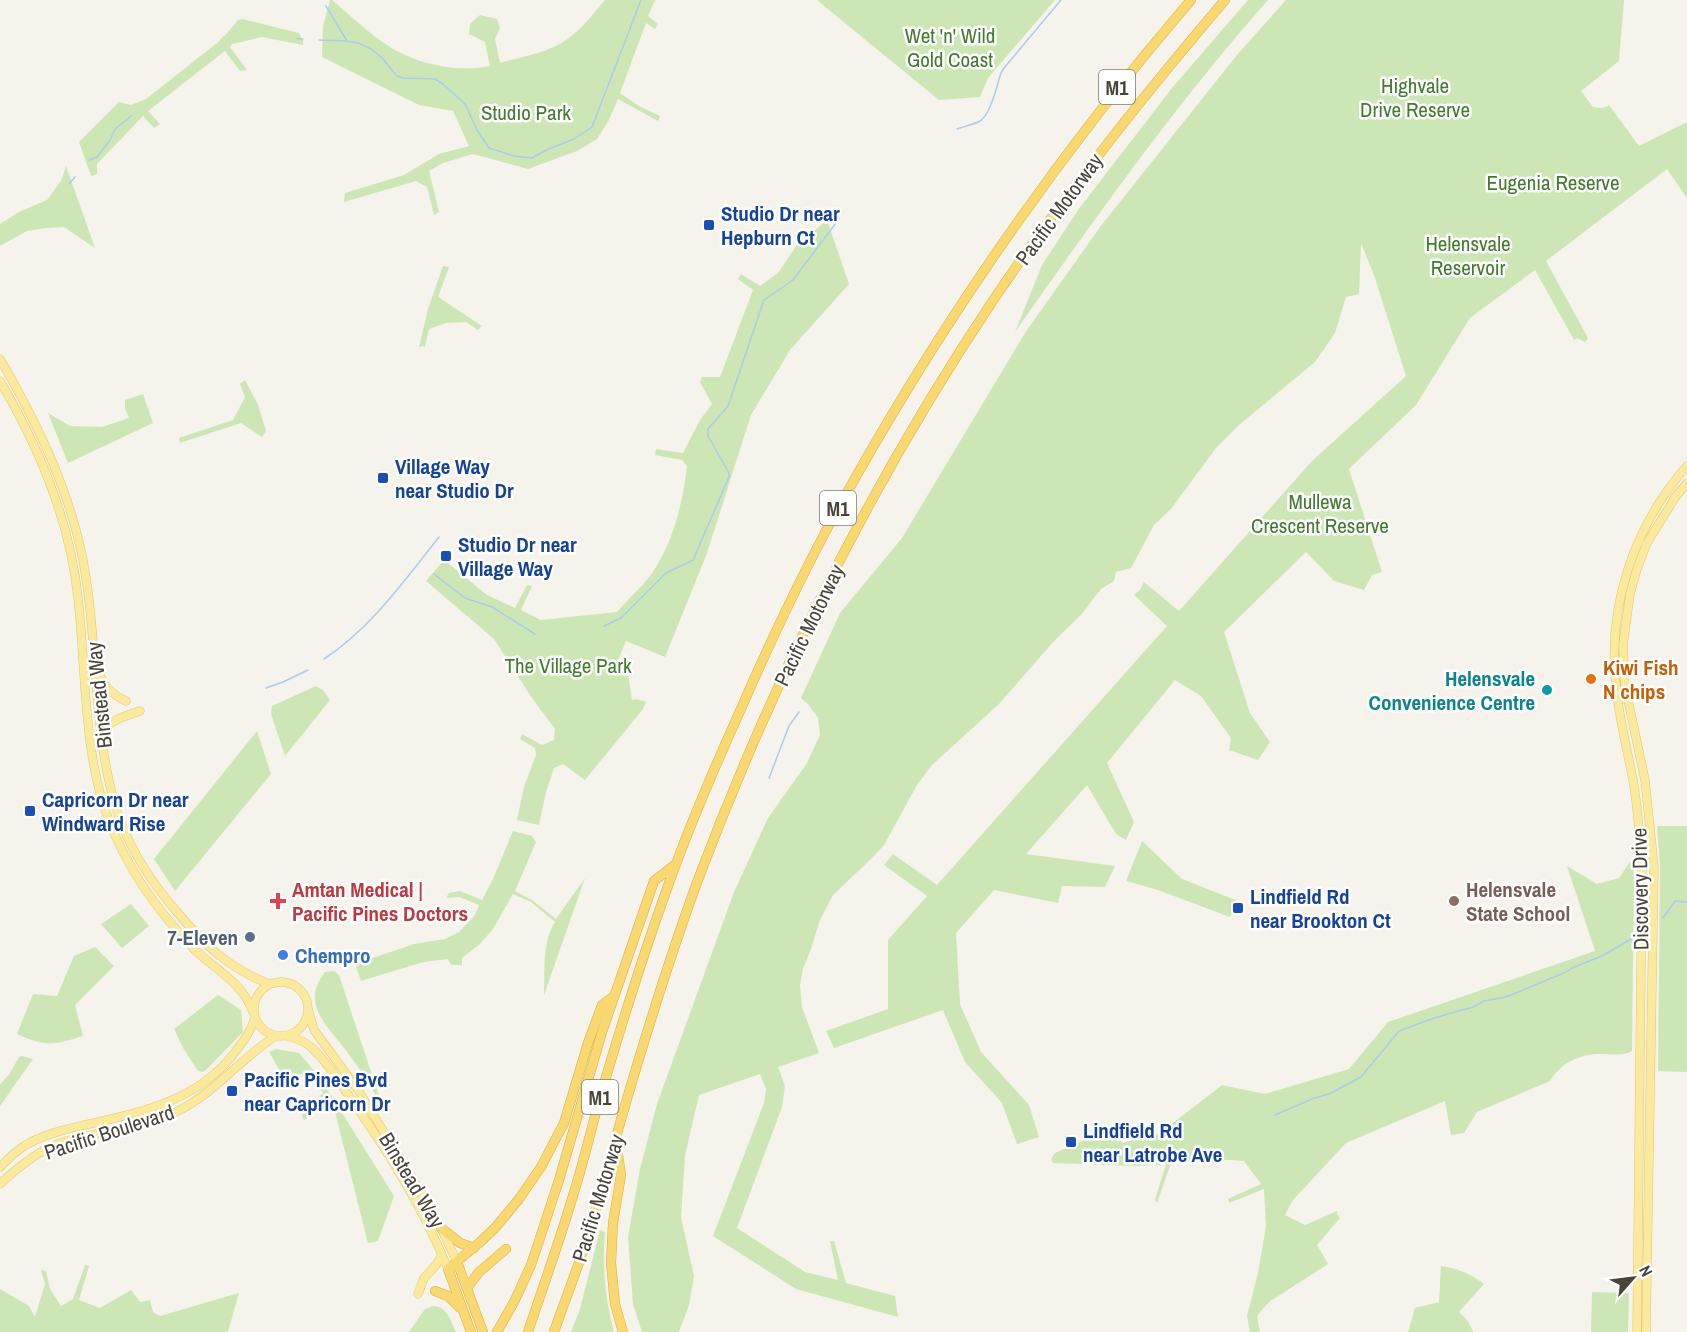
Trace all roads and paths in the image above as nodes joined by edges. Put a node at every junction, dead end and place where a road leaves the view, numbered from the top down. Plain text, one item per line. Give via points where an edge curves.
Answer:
1 (1191, 0) edge
2 (1226, 0) edge
3 (0, 359) edge
4 (0, 381) edge
5 (1687, 466) edge
6 (1687, 483) edge
7 (95, 656) junction
8 (126, 701) dead end
9 (140, 711) dead end
10 (101, 735) junction
11 (676, 864) junction
12 (269, 984) junction
13 (613, 997) junction
14 (308, 1009) junction
15 (254, 1015) junction
16 (276, 1036) junction
17 (287, 1036) junction
18 (616, 1138) junction
19 (0, 1167) edge
20 (0, 1184) edge
21 (441, 1228) junction
22 (474, 1248) junction
23 (506, 1248) dead end
24 (442, 1255) junction
25 (457, 1262) junction
26 (448, 1269) junction
27 (461, 1273) junction
28 (452, 1279) junction
29 (467, 1288) junction
30 (435, 1291) dead end
31 (418, 1294) dead end
32 (464, 1312) junction
33 (482, 1328) edge
34 (471, 1332) edge
35 (497, 1332) edge
36 (528, 1332) edge
37 (554, 1332) edge
38 (623, 1332) edge
39 (1637, 1332) edge
40 (1646, 1332) edge

1 - 11 highway, Pacific Motorway / M1 via 1048,178 976,281 896,407 772,638
2 - 18 highway, Pacific Motorway / M1 via 1108,141 1020,261 943,379 854,533 801,638 720,823 672,954
3 - 7 main road, Binstead Way via 44,439 63,488 87,581
4 - 15 main road, Binstead Way via 50,481 67,538 78,596 92,748 107,818 123,853 160,912 243,991
5 - 39 main road, Discovery Drive via 1650,517 1635,549 1622,589 1614,648 1618,709 1633,782 1642,867
6 - 40 main road, Discovery Drive via 1647,543 1630,594 1623,645 1625,686 1645,780 1654,867
7 - 8 main road via 105,687
7 - 10 main road, Binstead Way
9 - 10 main road via 108,724
10 - 12 main road, Binstead Way via 118,814 147,873 197,935 240,971
11 - 13 highway via 654,881
11 - 36 highway, Pacific Motorway / M1 via 631,995
12 - 14 main road via 284,982 297,987
12 - 15 main road via 257,996
13 - 22 highway via 602,1005 564,1122 547,1156 514,1206
13 - 35 highway via 539,1241
14 - 17 main road via 302,1026
14 - 21 main road, Binstead Way via 314,1030 358,1090
15 - 16 main road via 263,1030
15 - 19 main road, Pacific Boulevard via 247,1037 224,1065 180,1097 146,1110 52,1133 24,1146
16 - 17 main road
16 - 20 main road, Pacific Boulevard via 191,1104 150,1121 59,1144 26,1161
17 - 24 main road, Binstead Way via 310,1046 369,1124 419,1206
18 - 37 highway, Pacific Motorway / M1
18 - 38 highway via 621,1175 611,1263 615,1304
21 - 22 highway
21 - 25 main road, Binstead Way
22 - 25 highway
23 - 29 highway
24 - 26 main road, Binstead Way
24 - 31 main road via 424,1278
25 - 26 highway
25 - 27 highway
26 - 28 highway
27 - 28 highway
27 - 29 highway
28 - 32 highway
29 - 33 highway
30 - 32 highway via 448,1296
32 - 34 highway

